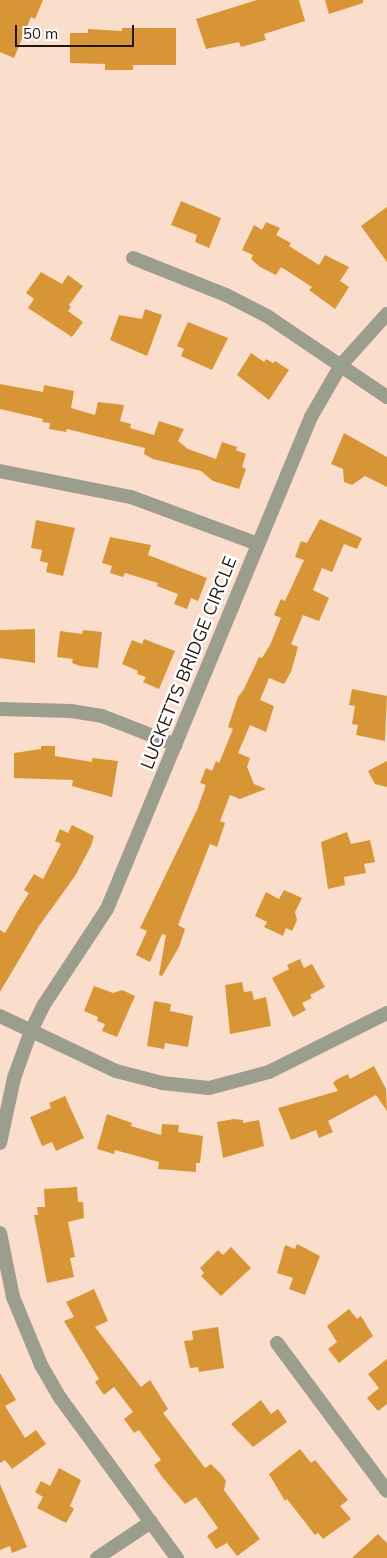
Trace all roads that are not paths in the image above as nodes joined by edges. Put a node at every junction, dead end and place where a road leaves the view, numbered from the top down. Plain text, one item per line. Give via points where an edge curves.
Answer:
1 (133, 258) dead end
2 (387, 314) edge
3 (342, 364) junction
4 (387, 397) edge
5 (0, 471) edge
6 (258, 544) junction
7 (0, 709) edge
8 (176, 744) junction
9 (387, 1012) edge
10 (0, 1016) edge
11 (31, 1031) junction
12 (0, 1143) edge
13 (0, 1233) edge
14 (277, 1343) dead end
15 (387, 1491) edge
16 (151, 1522) junction
17 (98, 1558) edge
18 (177, 1558) edge

1 - 3 street via 226,295 268,316
2 - 3 street, LUCKETTS BRIDGE CIRCLE
3 - 4 street
3 - 6 street, LUCKETTS BRIDGE CIRCLE via 311,416
5 - 6 street via 131,498
6 - 8 street, LUCKETTS BRIDGE CIRCLE
7 - 8 street via 72,711 102,716
8 - 11 street, LUCKETTS BRIDGE CIRCLE via 107,909 43,1006
9 - 11 street via 269,1072 208,1088 162,1083 116,1071
10 - 11 street
11 - 12 street, LUCKETTS BRIDGE CIRCLE via 14,1078
13 - 16 street via 13,1297 41,1365 60,1399
14 - 15 street
16 - 17 street
16 - 18 street

